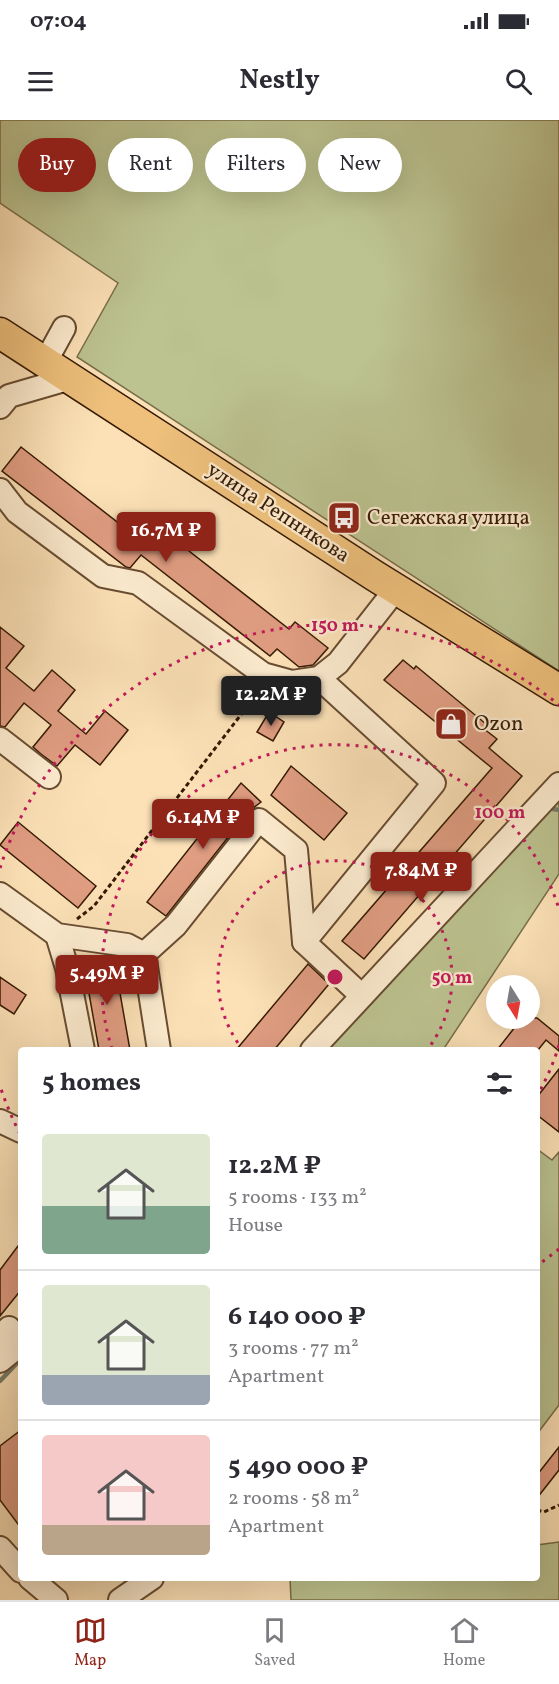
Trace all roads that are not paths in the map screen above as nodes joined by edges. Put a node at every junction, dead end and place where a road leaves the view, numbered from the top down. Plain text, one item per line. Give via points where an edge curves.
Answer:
1 (64, 328) dead end
2 (0, 333) edge
3 (45, 361) junction
4 (71, 378) junction
5 (0, 407) edge
6 (0, 493) edge
7 (396, 589) junction
8 (319, 678) junction
9 (559, 690) edge
10 (0, 739) edge
11 (49, 777) dead end
12 (559, 784) edge
13 (1, 897) edge
14 (57, 936) junction
15 (304, 942) junction
16 (144, 954) junction
17 (362, 996) junction
18 (82, 1047) edge
19 (159, 1047) edge
20 (315, 1047) edge
21 (0, 1121) edge
22 (18, 1130) edge
23 (10, 1337) edge
24 (0, 1361) edge
25 (0, 1548) edge
26 (18, 1568) edge
27 (34, 1581) edge
28 (148, 1581) edge
29 (56, 1600) edge
30 (120, 1600) edge

1 - 3 street
2 - 3 main road, улица Репникова
3 - 4 main road, улица Репникова
4 - 5 street via 9,396
4 - 7 main road, улица Репникова
6 - 8 street via 17,513 103,576 138,583 263,674 292,682
7 - 8 street via 338,663
7 - 9 main road, улица Репникова
8 - 15 street via 435,783
10 - 11 street
12 - 17 street
13 - 14 street
14 - 16 street via 127,945
14 - 18 street
15 - 16 street via 296,850 259,820 176,925
15 - 17 street
16 - 19 street
17 - 20 street
21 - 22 street
23 - 24 street
25 - 26 street
27 - 29 street
28 - 30 street

